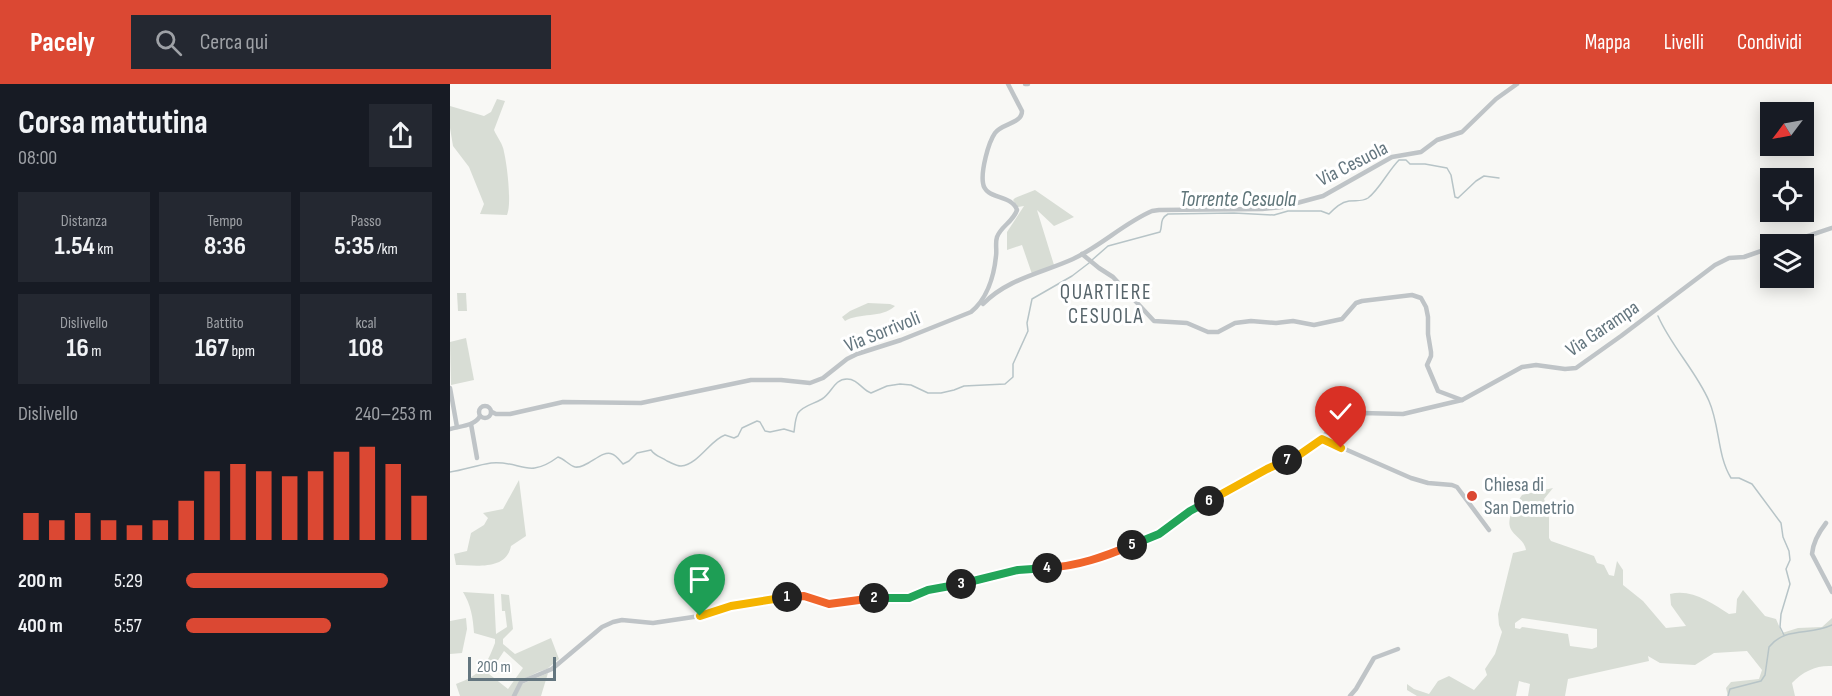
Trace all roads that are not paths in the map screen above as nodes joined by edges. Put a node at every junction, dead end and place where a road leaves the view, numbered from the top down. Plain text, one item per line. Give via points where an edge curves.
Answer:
1 (1008, 84) edge
2 (1517, 84) edge
3 (1832, 228) edge
4 (1814, 234) edge
5 (1760, 252) edge
6 (1082, 254) junction
7 (971, 312) junction
8 (450, 388) edge
9 (1462, 400) junction
10 (491, 414) junction
11 (482, 417) junction
12 (471, 424) junction
13 (458, 427) junction
14 (450, 429) edge
15 (1322, 439) junction
16 (477, 458) dead end
17 (1827, 523) dead end
18 (1489, 530) dead end
19 (1832, 592) edge
20 (1398, 649) dead end
21 (514, 696) edge
22 (1350, 696) edge

1 - 7 street via 1022,116 995,133 988,146 983,183 989,193 1012,201 1017,210 1015,218 999,232 992,278 984,298
2 - 6 street, Via Cesuola via 1462,132 1437,140 1420,152 1392,157 1323,196 1262,209 1159,210 1144,215
3 - 4 street
5 - 9 street, Via Garampa via 1715,265 1576,368 1522,367
6 - 7 street, Via Cesuola via 1008,285
6 - 9 street via 1113,277 1154,321 1187,323 1208,332 1251,321 1314,325 1342,318 1362,301 1412,295 1421,298 1428,317 1428,371 1438,391
7 - 10 street, Via Sorrivoli via 857,354 817,381 751,380 641,403 563,402 510,414
8 - 13 street
9 - 15 street, Via Garampa via 1403,414 1346,414 1332,424
10 - 11 street
10 - 11 street via 484,406 480,410
11 - 12 street
12 - 13 street
12 - 16 street
13 - 14 street
15 - 18 street via 1411,478 1457,487
15 - 21 street, Via Garampa via 1299,455 1190,511 1159,534 1094,561 1018,570 928,590 909,598 829,604 804,596 786,597 653,623 613,622 552,669 521,682
17 - 19 street via 1812,554
20 - 22 street via 1374,658

